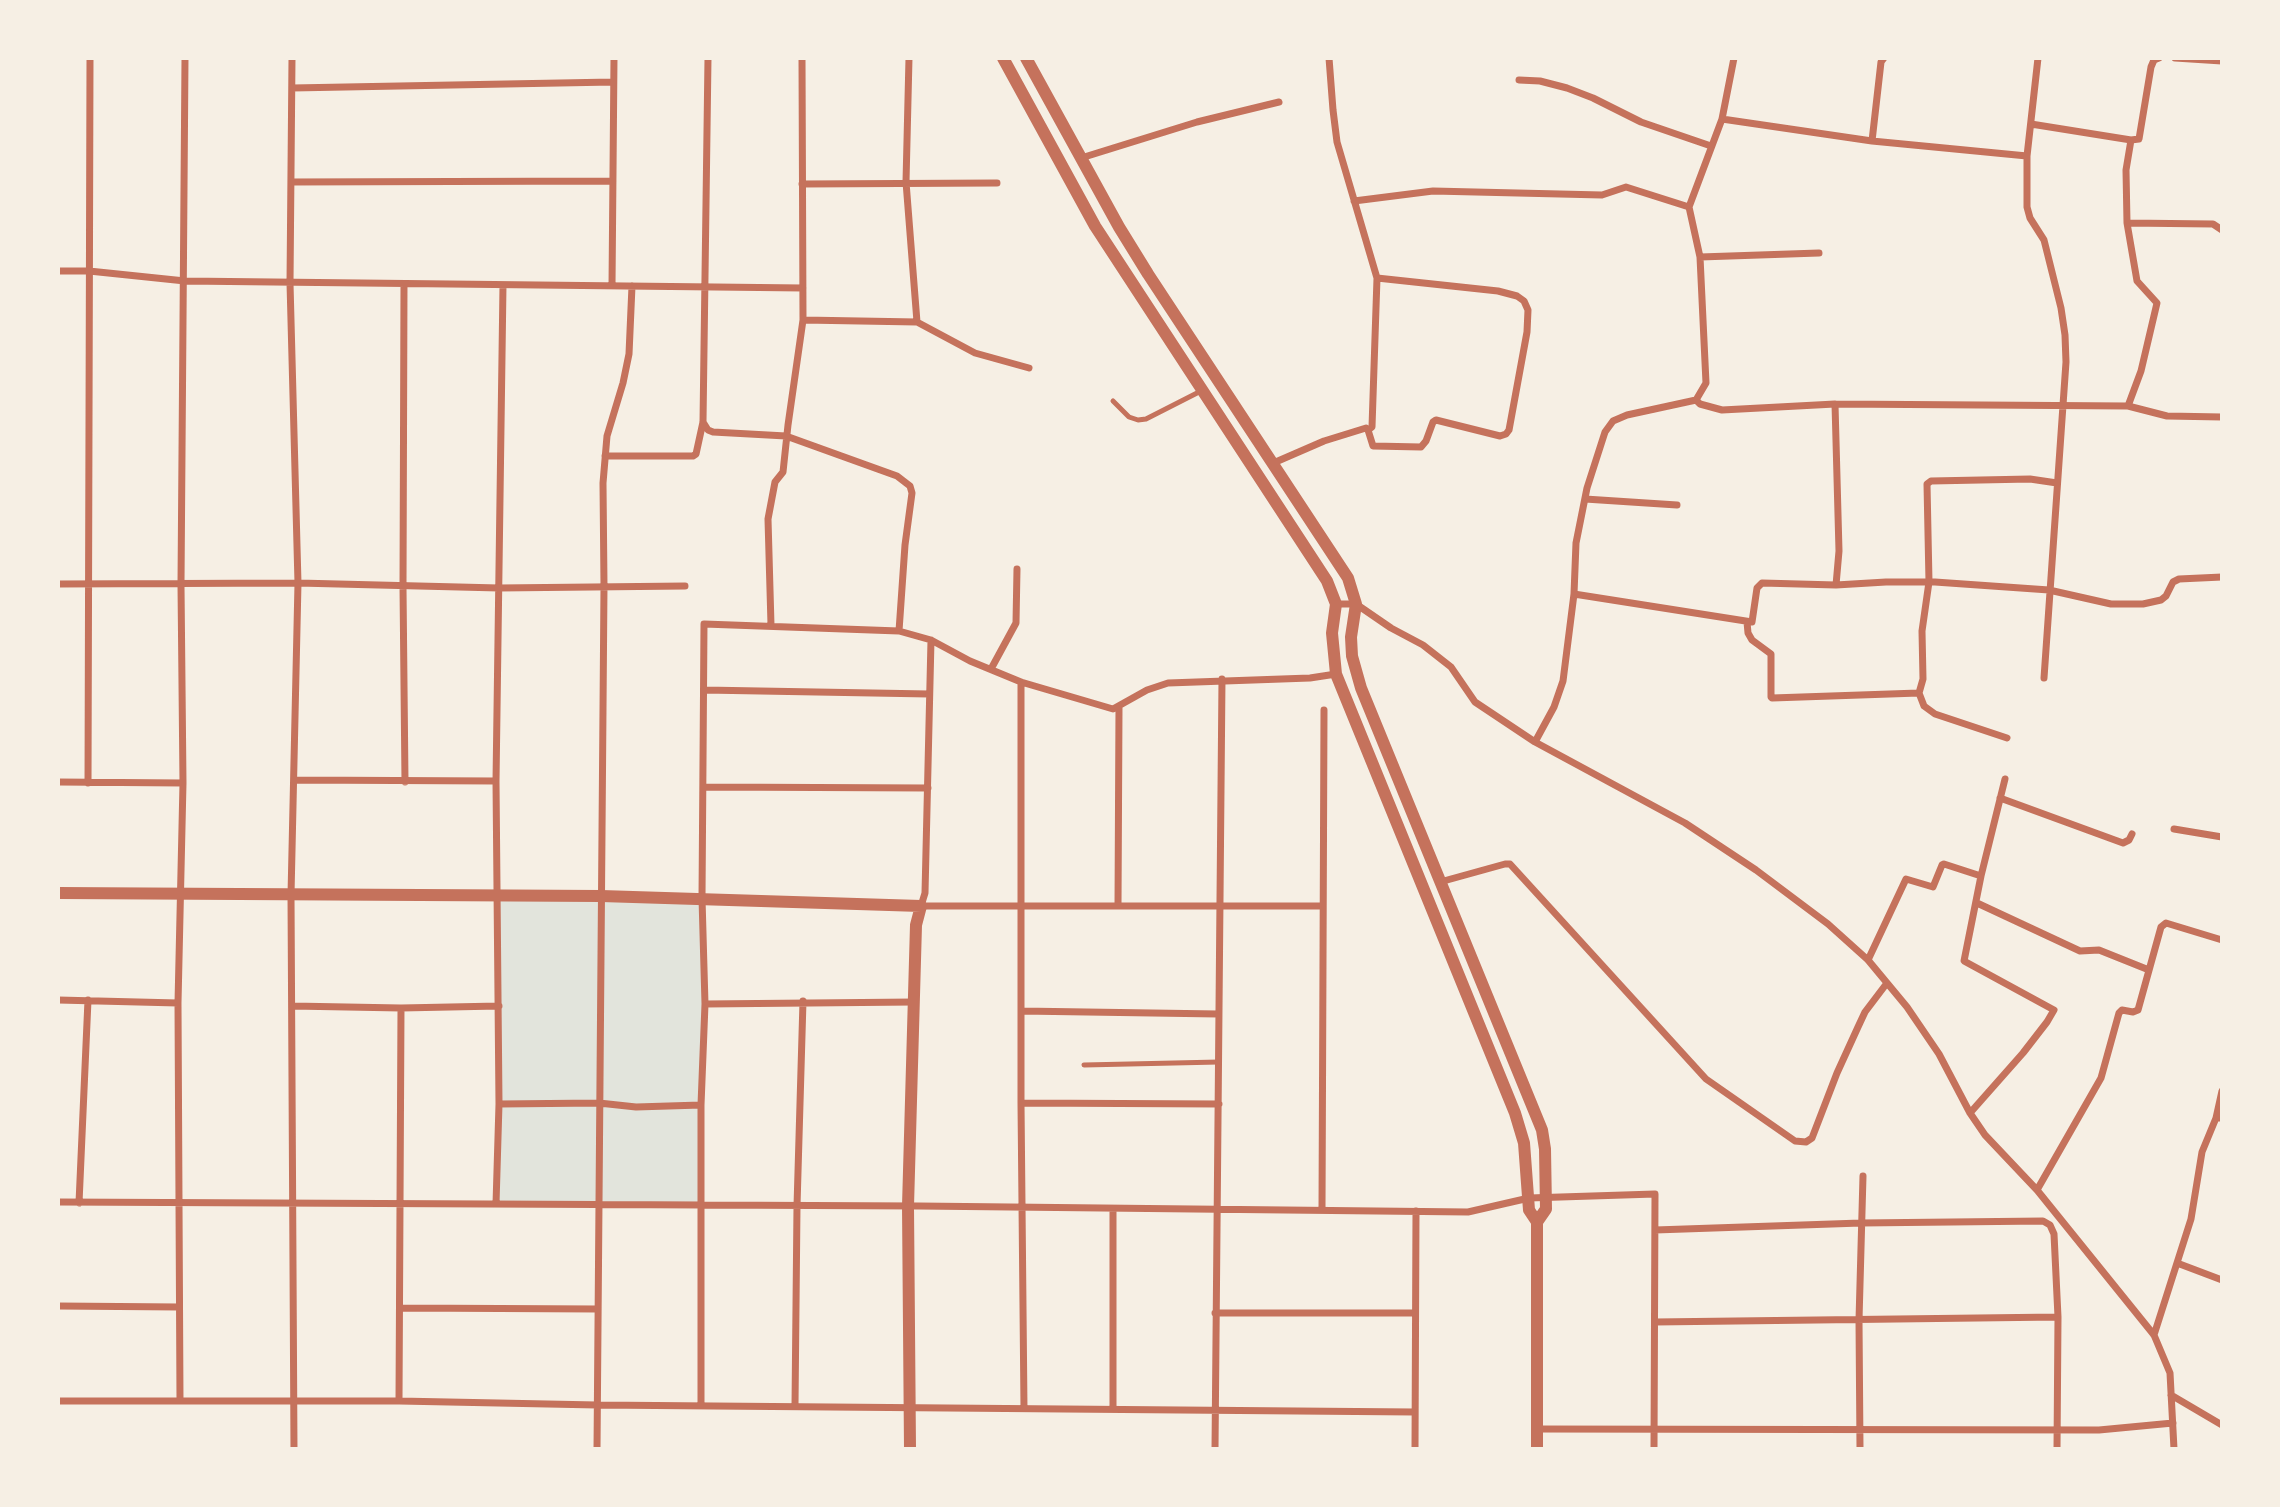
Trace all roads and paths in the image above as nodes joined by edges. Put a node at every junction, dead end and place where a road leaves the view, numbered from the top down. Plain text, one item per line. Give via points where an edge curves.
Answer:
1 (90, 58) edge
2 (186, 58) edge
3 (292, 58) edge
4 (614, 58) edge
5 (708, 58) edge
6 (802, 58) edge
7 (909, 58) edge
8 (1003, 58) edge
9 (1027, 58) edge
10 (1329, 58) edge
11 (1734, 58) edge
12 (1884, 58) edge
13 (2038, 58) edge
14 (2159, 58) edge
15 (2175, 58) edge
16 (2185, 58) edge
17 (2222, 61) edge
18 (1520, 80) dead end
19 (613, 82) junction
20 (292, 88) junction
21 (1279, 102) dead end
22 (1052, 104) junction
23 (1033, 114) junction
24 (1722, 119) junction
25 (2031, 124) junction
26 (2131, 140) junction
27 (1871, 141) junction
28 (1711, 146) junction
29 (2027, 156) junction
30 (1081, 158) junction
31 (613, 181) junction
32 (291, 182) junction
33 (906, 183) junction
34 (997, 183) dead end
35 (802, 184) junction
36 (1354, 201) junction
37 (1689, 207) junction
38 (2127, 223) junction
39 (2222, 230) edge
40 (1819, 253) dead end
41 (1700, 257) junction
42 (58, 271) edge
43 (89, 271) junction
44 (1377, 278) junction
45 (185, 281) junction
46 (290, 284) junction
47 (404, 284) junction
48 (503, 285) junction
49 (612, 286) junction
50 (632, 286) junction
51 (704, 286) junction
52 (803, 288) junction
53 (803, 320) junction
54 (917, 322) junction
55 (1029, 368) dead end
56 (1202, 391) junction
57 (1696, 400) junction
58 (1112, 401) dead end
59 (1835, 404) junction
60 (2063, 405) junction
61 (2128, 406) junction
62 (2222, 417) edge
63 (703, 422) junction
64 (1368, 430) junction
65 (786, 436) junction
66 (605, 456) junction
67 (1272, 464) junction
68 (2057, 484) junction
69 (1585, 499) junction
70 (1677, 505) dead end
71 (1328, 547) junction
72 (1311, 558) junction
73 (1017, 569) dead end
74 (2222, 577) edge
75 (1929, 582) junction
76 (298, 583) junction
77 (58, 584) edge
78 (89, 585) junction
79 (181, 585) junction
80 (1836, 585) junction
81 (604, 586) junction
82 (685, 586) dead end
83 (403, 587) junction
84 (499, 588) junction
85 (2049, 590) junction
86 (1574, 594) junction
87 (1336, 604) junction
88 (1356, 604) junction
89 (1747, 622) junction
90 (771, 625) junction
91 (899, 631) junction
92 (931, 640) junction
93 (991, 670) junction
94 (1355, 671) junction
95 (1336, 674) junction
96 (2044, 678) dead end
97 (1222, 680) junction
98 (1021, 682) junction
99 (705, 690) junction
100 (1919, 693) junction
101 (929, 694) junction
102 (1119, 707) junction
103 (1324, 710) dead end
104 (2007, 738) dead end
105 (1535, 742) junction
106 (2005, 779) dead end
107 (294, 780) junction
108 (496, 781) junction
109 (58, 782) edge
110 (405, 782) junction
111 (88, 783) junction
112 (183, 783) junction
113 (704, 787) junction
114 (928, 788) junction
115 (2000, 798) junction
116 (2174, 829) dead end
117 (2132, 834) dead end
118 (2222, 837) edge
119 (1981, 877) junction
120 (1440, 882) junction
121 (58, 892) edge
122 (181, 894) junction
123 (291, 895) junction
124 (497, 895) junction
125 (601, 896) junction
126 (702, 898) junction
127 (1977, 903) junction
128 (921, 906) junction
129 (1021, 906) junction
130 (1118, 906) junction
131 (1323, 906) junction
132 (1220, 907) junction
133 (2222, 940) edge
134 (1868, 960) junction
135 (2149, 970) junction
136 (1887, 983) junction
137 (58, 1000) edge
138 (88, 1000) junction
139 (803, 1001) junction
140 (915, 1002) junction
141 (178, 1003) junction
142 (705, 1003) junction
143 (292, 1006) junction
144 (499, 1006) junction
145 (401, 1008) junction
146 (1021, 1011) junction
147 (1218, 1014) junction
148 (1219, 1062) junction
149 (1084, 1065) dead end
150 (2222, 1091) edge
151 (599, 1103) junction
152 (1021, 1103) junction
153 (499, 1104) junction
154 (1219, 1104) junction
155 (701, 1105) junction
156 (1970, 1113) junction
157 (2219, 1118) edge
158 (1863, 1176) dead end
159 (2037, 1190) junction
160 (1546, 1197) junction
161 (1529, 1198) junction
162 (58, 1202) edge
163 (79, 1203) junction
164 (180, 1203) junction
165 (293, 1203) junction
166 (400, 1203) junction
167 (496, 1204) junction
168 (598, 1204) junction
169 (702, 1205) junction
170 (797, 1206) junction
171 (908, 1206) junction
172 (1021, 1208) junction
173 (1113, 1209) junction
174 (1322, 1209) junction
175 (1217, 1210) junction
176 (1416, 1211) junction
177 (1537, 1222) junction
178 (1861, 1223) junction
179 (1655, 1230) junction
180 (2177, 1263) junction
181 (2222, 1280) edge
182 (58, 1306) edge
183 (179, 1307) junction
184 (401, 1308) junction
185 (598, 1309) junction
186 (1215, 1313) junction
187 (1414, 1313) junction
188 (2058, 1317) junction
189 (1859, 1320) junction
190 (1655, 1321) junction
191 (2154, 1335) junction
192 (2171, 1395) junction
193 (58, 1401) edge
194 (180, 1401) junction
195 (293, 1401) junction
196 (399, 1401) junction
197 (597, 1405) junction
198 (701, 1406) junction
199 (795, 1406) junction
200 (908, 1406) junction
201 (1024, 1408) junction
202 (1113, 1409) junction
203 (1215, 1410) junction
204 (1415, 1412) junction
205 (2173, 1423) junction
206 (2222, 1425) edge
207 (1861, 1428) junction
208 (1537, 1429) junction
209 (1654, 1429) junction
210 (2057, 1429) junction
211 (293, 1449) edge
212 (597, 1449) edge
213 (910, 1449) edge
214 (1215, 1449) edge
215 (1415, 1449) edge
216 (1536, 1449) edge
217 (1654, 1449) edge
218 (1860, 1449) edge
219 (2057, 1449) edge
220 (2174, 1449) edge

1 - 43 street
2 - 45 street
3 - 20 street
4 - 19 street
5 - 51 street
6 - 35 street
7 - 33 street
8 - 23 street
9 - 22 street
10 - 36 street via 1338,142
11 - 24 street
12 - 27 street
13 - 25 street
14 - 26 street via 2151,67 2141,136
15 - 16 street
16 - 17 street
18 - 28 street via 1567,88 1641,122
19 - 20 street
19 - 31 street
20 - 32 street
21 - 30 street
22 - 23 street
22 - 30 street
23 - 56 street via 1095,226
24 - 27 street
24 - 28 street
25 - 26 street
25 - 29 street
26 - 38 street via 2126,170
27 - 29 street
28 - 37 street
29 - 60 street via 2026,207 2044,240 2065,335
30 - 67 street via 1148,274
31 - 32 street
31 - 49 street
32 - 46 street
33 - 34 street
33 - 35 street
33 - 54 street
35 - 52 street
36 - 37 street via 1433,191 1602,195 1626,187
36 - 44 street
37 - 41 street
38 - 39 street via 2213,224
38 - 61 street via 2137,281 2157,303
40 - 41 street
41 - 57 street via 1706,383
42 - 43 street
43 - 45 street
43 - 78 street
44 - 64 street via 1372,427
44 - 64 street via 1498,291 1517,296 1528,310 1506,434 1436,420 1421,447 1381,447 1373,446
45 - 46 street
45 - 79 street
46 - 47 street
46 - 76 street
47 - 48 street
47 - 83 street
48 - 49 street
48 - 84 street
49 - 50 street
50 - 51 street
50 - 66 street via 629,354
51 - 52 street
51 - 63 street
52 - 53 street
53 - 54 street
53 - 65 street
54 - 55 street via 975,353
56 - 58 lane via 1138,420
56 - 72 street
57 - 59 street via 1722,410
57 - 69 street via 1613,421 1601,441
59 - 60 street
59 - 80 street
60 - 61 street
60 - 68 street
61 - 62 street via 2167,416
63 - 65 street via 713,432
63 - 66 street via 693,456
64 - 67 street via 1324,441
65 - 90 street via 783,472 775,482 768,519
65 - 91 street via 897,476 910,486
66 - 81 street
67 - 71 street
68 - 75 street via 2030,479 1927,484
68 - 85 street
69 - 70 street
69 - 86 street via 1576,543
71 - 72 street
71 - 88 street via 1348,578
72 - 87 street
73 - 93 street via 1016,623
74 - 85 street via 2179,579 2161,600 2143,604 2111,604
75 - 80 street
75 - 85 street
75 - 100 street
76 - 79 street
76 - 83 street
76 - 107 street
77 - 78 street
78 - 79 street
78 - 111 street
79 - 112 street
80 - 89 street via 1759,584 1752,622
81 - 82 street
81 - 84 street
81 - 125 street
83 - 84 street
83 - 110 street
84 - 108 street
85 - 96 street
86 - 89 street
86 - 105 street via 1563,681
87 - 88 street
87 - 95 street via 1332,653
88 - 94 street via 1351,637
88 - 105 street via 1423,645 1451,667 1475,702
89 - 100 street via 1752,640 1771,654 1772,698
90 - 91 street
90 - 99 street via 704,624
91 - 92 street
92 - 93 street
92 - 101 street
93 - 98 street
94 - 95 street
94 - 120 street
95 - 97 street
95 - 161 street via 1516,1113
97 - 102 street via 1168,683
97 - 132 street
98 - 102 street via 1107,708
98 - 129 street
99 - 101 street
99 - 113 street
100 - 104 street via 1924,706 1935,714
101 - 114 street
102 - 130 street
103 - 131 street
105 - 134 street via 1685,823 1776,885
106 - 115 street
107 - 110 street
107 - 123 street
108 - 110 street
108 - 124 street
109 - 111 street
111 - 112 street
112 - 122 street
113 - 114 street
113 - 126 street
114 - 128 street
115 - 117 street via 2123,843
115 - 119 street
116 - 118 street
119 - 127 street
119 - 134 street via 1941,864 1933,887 1906,878
120 - 136 street via 1510,864 1706,1079 1795,1141 1812,1138 1865,1012
120 - 160 street via 1542,1130
121 - 122 street
122 - 123 street
122 - 141 street
123 - 124 street
123 - 143 street
124 - 125 street
124 - 144 street
125 - 126 street
125 - 151 street
126 - 128 street
126 - 142 street
127 - 135 street via 2080,951 2099,950
127 - 156 street via 1964,961 2054,1010
128 - 129 street
128 - 140 street via 916,925
129 - 130 street
129 - 146 street
130 - 132 street
131 - 132 street
131 - 174 street
132 - 147 street
133 - 135 street via 2163,924
134 - 136 street
135 - 159 street via 2137,1010 2119,1013 2101,1078
136 - 156 street via 1939,1054
137 - 138 street
138 - 141 street
138 - 163 street
139 - 140 street
139 - 142 street
139 - 170 street
140 - 171 street
141 - 164 street
142 - 155 street
143 - 145 street
143 - 165 street
144 - 145 street
144 - 153 street
145 - 166 street
146 - 147 street
146 - 152 street
147 - 148 street
148 - 149 lane
148 - 154 street
150 - 157 street
151 - 153 street
151 - 155 street
151 - 168 street
152 - 154 street
152 - 172 street
153 - 167 street
154 - 175 street
155 - 169 street
156 - 159 street
157 - 180 street via 2202,1152 2191,1219
158 - 178 street
159 - 191 street
160 - 161 street
160 - 177 street via 1546,1209
160 - 179 street via 1655,1194
161 - 176 street via 1468,1212
161 - 177 street via 1529,1210
162 - 163 street
163 - 164 street
164 - 165 street
164 - 183 street
165 - 166 street
165 - 195 street
166 - 167 street
166 - 184 street
167 - 168 street
168 - 169 street
168 - 185 street
169 - 170 street
169 - 198 street
170 - 171 street
170 - 199 street
171 - 172 street
171 - 200 street
172 - 173 street
172 - 201 street
173 - 175 street
173 - 202 street
174 - 175 street
174 - 176 street
175 - 186 street
176 - 187 street
177 - 208 street
178 - 179 street via 1735,1223
178 - 188 street via 2043,1220 2054,1234
178 - 189 street
179 - 190 street
180 - 181 street
180 - 191 street
182 - 183 street
183 - 194 street
184 - 185 street
184 - 196 street
185 - 197 street
186 - 187 street
186 - 203 street
187 - 204 street
188 - 189 street
188 - 210 street
189 - 190 street
189 - 207 street
190 - 209 street
191 - 192 street via 2170,1373
192 - 205 street
192 - 206 street
193 - 194 street
194 - 195 street
195 - 196 street
195 - 211 street
196 - 197 street
197 - 198 street
197 - 212 street
198 - 199 street
199 - 200 street
200 - 201 street
200 - 213 street
201 - 202 street
202 - 203 street
203 - 204 street
203 - 214 street
204 - 215 street
205 - 210 street
205 - 220 street
207 - 209 street
207 - 210 street
207 - 218 street
208 - 209 street
208 - 216 street
209 - 217 street
210 - 219 street

